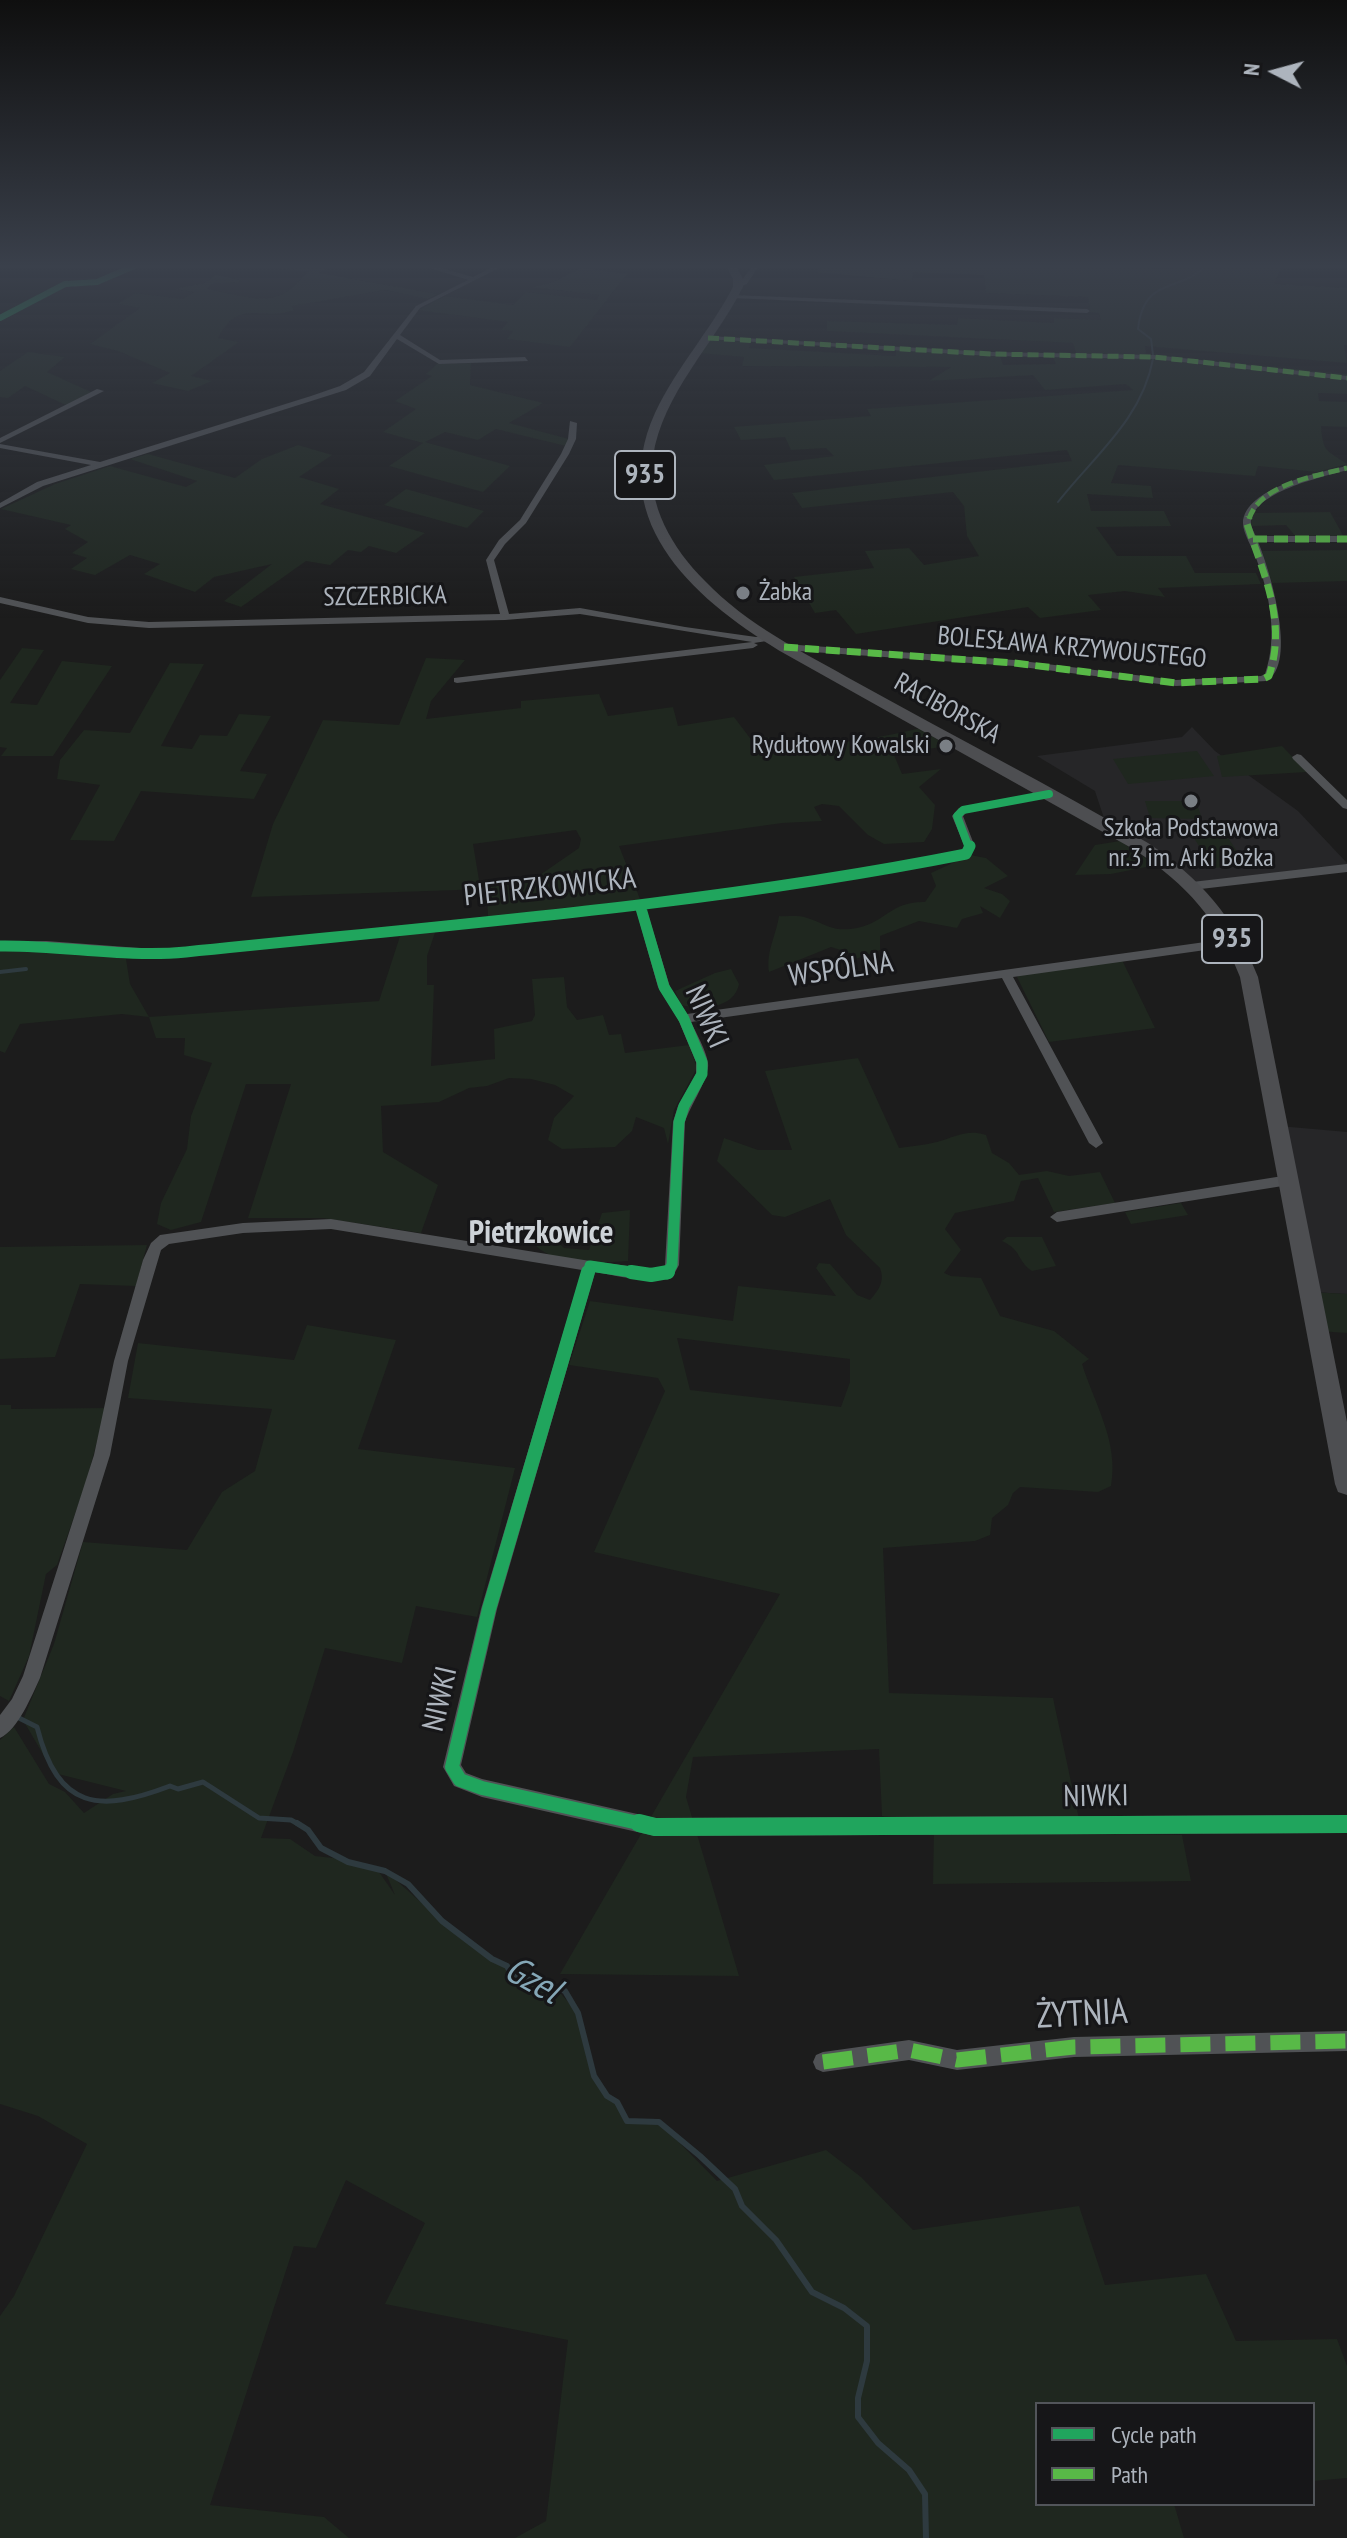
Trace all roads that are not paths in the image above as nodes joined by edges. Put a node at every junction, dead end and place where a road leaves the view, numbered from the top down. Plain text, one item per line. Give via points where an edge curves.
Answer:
1 (353, 382) edge
2 (680, 382) edge
3 (100, 391) dead end
4 (573, 423) dead end
5 (0, 444) edge
6 (101, 465) junction
7 (1347, 468) edge
8 (0, 506) edge
9 (1253, 539) junction
10 (1347, 539) edge
11 (0, 600) edge
12 (505, 617) junction
13 (771, 642) junction
14 (457, 680) dead end
15 (1297, 757) dead end
16 (1049, 794) junction
17 (1347, 806) edge
18 (1347, 868) edge
19 (1192, 886) junction
20 (640, 905) junction
21 (1234, 942) junction
22 (0, 946) edge
23 (1005, 973) junction
24 (684, 1019) junction
25 (1096, 1143) dead end
26 (1289, 1180) junction
27 (1057, 1217) dead end
28 (590, 1266) junction
29 (1347, 1484) edge
30 (2, 1727) edge
31 (1347, 1824) edge
32 (1347, 2041) edge
33 (823, 2062) dead end

1 - 6 street
2 - 13 main road, RACIBORSKA / 935 via 658,416 646,457 649,502 688,571
3 - 5 street
4 - 12 street via 565,454 523,521 490,560
5 - 6 street
6 - 8 street via 40,484
7 - 9 street, BOLESŁAWA KRZYWOUSTEGO via 1286,487 1257,503 1247,524
9 - 10 street
9 - 13 street, BOLESŁAWA KRZYWOUSTEGO via 1268,585 1276,652 1269,676 1263,679 1176,683
11 - 12 street, SZCZERBICKA via 120,624
12 - 13 street, SZCZERBICKA via 580,611
13 - 14 street
13 - 16 main road, RACIBORSKA / 935
15 - 17 street
16 - 19 main road, RACIBORSKA / 935 via 1146,849
16 - 20 street, PIETRZKOWICKA via 963,810 958,824 970,847 956,857
18 - 19 street
19 - 21 main road, RACIBORSKA / 935
20 - 22 street, PIETRZKOWICKA via 166,954
20 - 24 street, NIWKI via 664,987
21 - 23 street, WSPÓLNA
21 - 26 main road, RACIBORSKA / 935 via 1249,977
23 - 24 street, WSPÓLNA
23 - 25 street
24 - 28 street, NIWKI via 702,1074 679,1122 672,1265 667,1274 651,1275
26 - 27 street
26 - 29 main road, RACIBORSKA / 935
28 - 30 street, NIWKI via 331,1224 165,1239 150,1260 121,1361 102,1455 31,1678
28 - 31 street, NIWKI via 489,1609 452,1767 460,1780 655,1827
32 - 33 street, ŻYTNIA via 1074,2047 957,2060 909,2050

